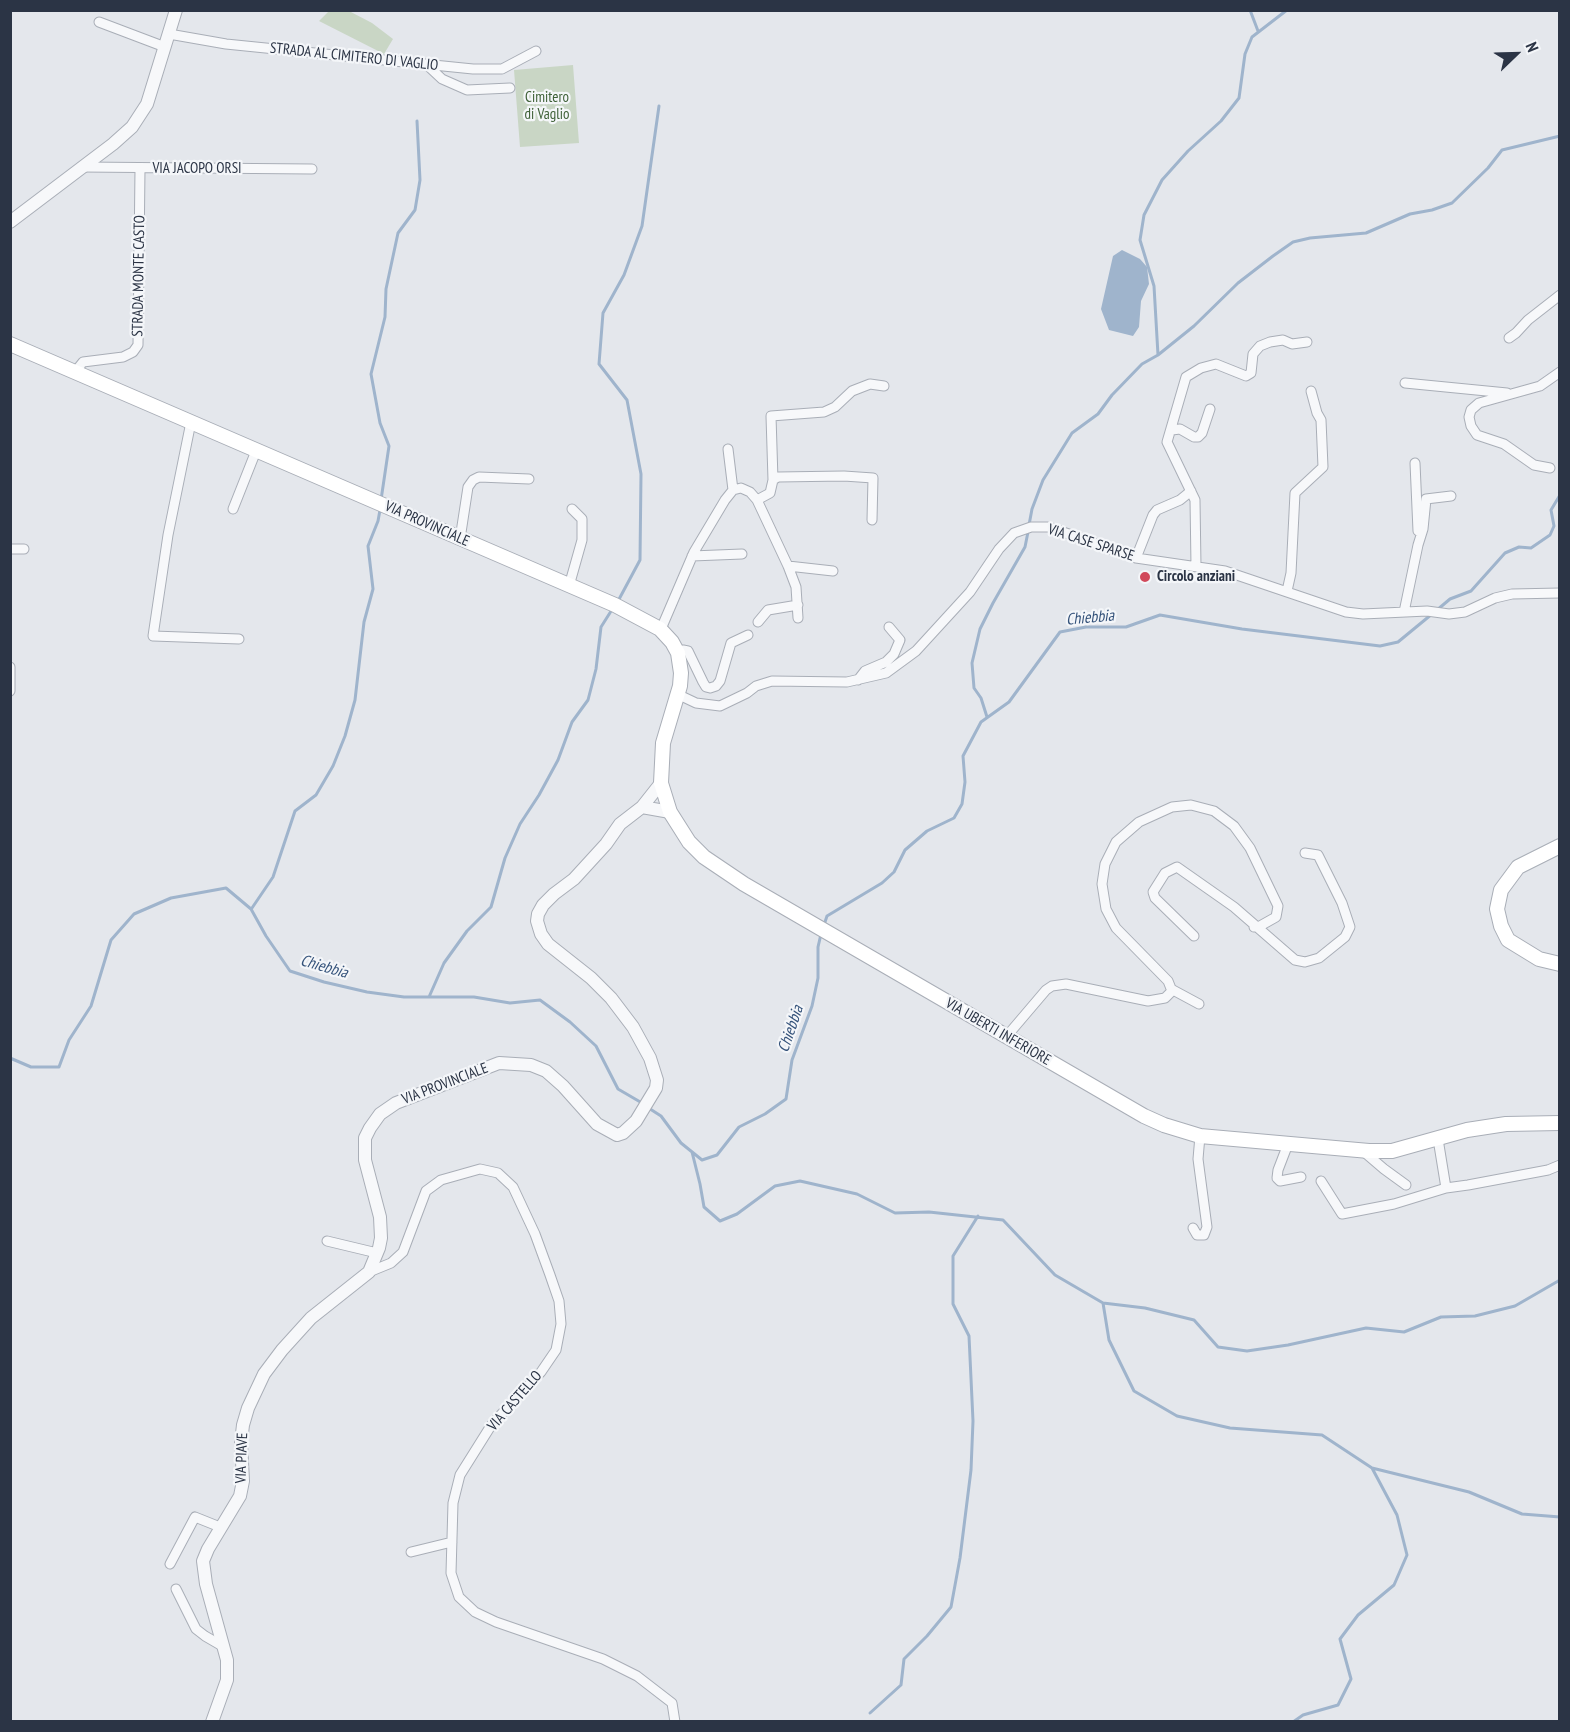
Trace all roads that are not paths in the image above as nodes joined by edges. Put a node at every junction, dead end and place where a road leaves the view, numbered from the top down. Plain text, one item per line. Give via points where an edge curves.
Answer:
1 (172, 12) edge
2 (99, 22) dead end
3 (169, 34) junction
4 (165, 47) junction
5 (536, 51) dead end
6 (426, 64) junction
7 (510, 88) dead end
8 (81, 167) junction
9 (140, 169) junction
10 (312, 169) dead end
11 (10, 222) edge
12 (1560, 296) edge
13 (1509, 338) dead end
14 (1307, 342) dead end
15 (10, 344) edge
16 (75, 372) junction
17 (1560, 372) edge
18 (1405, 383) dead end
19 (884, 386) dead end
20 (1311, 391) dead end
21 (1516, 392) junction
22 (1210, 409) dead end
23 (191, 423) junction
24 (1172, 430) junction
25 (728, 449) dead end
26 (256, 451) junction
27 (1415, 463) dead end
28 (1550, 468) dead end
29 (529, 479) dead end
30 (773, 480) junction
31 (733, 490) junction
32 (1191, 491) junction
33 (1451, 496) dead end
34 (757, 500) junction
35 (233, 509) dead end
36 (572, 509) dead end
37 (872, 520) dead end
38 (460, 539) junction
39 (1418, 545) junction
40 (10, 549) edge
41 (24, 549) dead end
42 (742, 554) dead end
43 (692, 556) junction
44 (1136, 558) junction
45 (788, 566) junction
46 (1196, 566) junction
47 (833, 571) dead end
48 (569, 586) junction
49 (1287, 591) junction
50 (1560, 593) edge
51 (798, 605) junction
52 (1404, 612) junction
53 (798, 618) dead end
54 (758, 622) dead end
55 (889, 627) dead end
56 (661, 629) junction
57 (748, 635) dead end
58 (239, 639) dead end
59 (678, 653) junction
60 (10, 667) edge
61 (858, 680) junction
62 (10, 691) edge
63 (677, 694) junction
64 (662, 783) junction
65 (642, 807) junction
66 (670, 812) junction
67 (1558, 848) edge
68 (1305, 853) dead end
69 (1254, 927) junction
70 (1194, 936) dead end
71 (1560, 964) edge
72 (1173, 990) junction
73 (1198, 1004) dead end
74 (1006, 1037) junction
75 (1560, 1123) edge
76 (1200, 1136) junction
77 (1438, 1139) junction
78 (1288, 1144) junction
79 (1363, 1151) junction
80 (1560, 1165) edge
81 (1301, 1177) dead end
82 (1321, 1181) dead end
83 (1406, 1185) dead end
84 (1446, 1188) junction
85 (1193, 1228) dead end
86 (327, 1241) dead end
87 (377, 1253) junction
88 (369, 1272) junction
89 (220, 1527) junction
90 (452, 1542) junction
91 (411, 1552) dead end
92 (170, 1564) dead end
93 (176, 1588) dead end
94 (224, 1647) junction
95 (212, 1722) edge
96 (675, 1722) edge

1 - 3 street
2 - 4 street
3 - 4 street
3 - 6 street, STRADA AL CIMITERO DI VAGLIO via 226,44
4 - 8 street via 147,104 132,128
5 - 6 street, STRADA AL CIMITERO DI VAGLIO via 493,70
6 - 7 street via 442,79 467,90
8 - 9 street, VIA JACOPO ORSI
8 - 11 street
9 - 10 street, VIA JACOPO ORSI
9 - 16 street, STRADA MONTE CASTO via 138,345 123,357 83,362
12 - 13 street
14 - 24 street via 1292,344 1283,340 1260,346 1253,354 1251,373 1246,376 1216,364 1193,371 1186,377
15 - 16 main road, VIA PROVINCIALE
16 - 23 main road, VIA PROVINCIALE
17 - 21 street via 1539,386
18 - 21 street
19 - 30 street via 861,386 824,412 771,416
20 - 49 street via 1321,420 1323,467 1295,494
21 - 28 street via 1479,403 1471,410 1473,431 1504,444 1534,465
22 - 24 street via 1198,436
23 - 26 main road, VIA PROVINCIALE
23 - 58 street via 153,636
24 - 32 street via 1167,442
25 - 31 street
26 - 35 street
26 - 38 main road, VIA PROVINCIALE
27 - 39 street
29 - 38 street via 472,480
30 - 34 street via 770,493
30 - 37 street via 814,475 873,478
31 - 34 street via 741,488
31 - 43 street
32 - 44 street via 1157,510
32 - 46 street via 1196,512
33 - 39 street via 1426,499
34 - 45 street
36 - 48 street via 582,519 582,540
38 - 48 main road, VIA PROVINCIALE
39 - 52 street
40 - 41 street
42 - 43 street
43 - 56 street
44 - 46 street, VIA CASE SPARSE
44 - 61 street, VIA CASE SPARSE via 1049,527 1036,526 1014,533 970,592 916,651 886,673
45 - 47 street
45 - 51 street
46 - 49 street, VIA CASE SPARSE
48 - 56 main road, VIA PROVINCIALE
49 - 52 street, VIA CASE SPARSE via 1346,612
50 - 52 street, VIA CASE SPARSE via 1512,594 1465,612
51 - 53 street
51 - 54 street via 768,610
55 - 61 street via 900,640 894,654 865,671
56 - 59 main road
57 - 59 street via 731,643 720,681 710,688 688,651
59 - 63 main road, VIA UBERTI INFERIORE via 681,674
60 - 62 street
61 - 63 street, VIA CASE SPARSE via 772,681 720,706 696,703
63 - 64 main road, VIA UBERTI INFERIORE via 663,743
64 - 65 street, VIA PROVINCIALE
64 - 66 main road, VIA UBERTI INFERIORE
65 - 66 street
65 - 87 street, VIA PROVINCIALE via 620,824 574,879 543,905 537,921 548,944 591,978 633,1028 657,1080 651,1098 639,1116 617,1135 597,1124 546,1071 531,1065 499,1063 396,1103 380,1114 365,1138 365,1160 380,1217
66 - 74 main road, VIA UBERTI INFERIORE via 704,857 744,884
67 - 71 main road via 1515,870 1501,890 1497,909 1508,940 1539,959
68 - 69 street via 1318,855 1342,903 1350,927 1345,937 1319,958 1305,962 1295,960
69 - 70 street via 1177,867 1165,873 1153,892
69 - 72 street via 1276,917 1278,906 1250,848 1234,826 1214,810 1191,805 1172,807 1130,828 1116,842 1105,864 1102,884 1106,909 1116,928
72 - 73 street
72 - 74 street via 1166,998 1148,1001 1066,984 1053,986
74 - 76 main road, VIA UBERTI INFERIORE via 1144,1116
75 - 77 main road, VIA UBERTI INFERIORE via 1506,1124
76 - 78 main road, VIA UBERTI INFERIORE
76 - 85 street via 1198,1159 1207,1227 1204,1235 1197,1235
77 - 79 main road, VIA UBERTI INFERIORE via 1392,1151
77 - 84 street
78 - 79 main road, VIA UBERTI INFERIORE
78 - 81 street via 1277,1178 1280,1181
79 - 83 street
80 - 84 street
82 - 84 street via 1342,1214
86 - 87 street
87 - 88 street, VIA PROVINCIALE
88 - 89 street, VIA PIAVE via 311,1318 264,1374 243,1425 240,1496
88 - 90 street, VIA CASTELLO via 403,1252 426,1191 441,1180 480,1169 498,1173 513,1187 535,1233 558,1301 561,1324 556,1350 541,1372 492,1424 460,1475 453,1503
89 - 92 street via 195,1517
89 - 94 street, VIA PIAVE via 203,1561
90 - 91 street
90 - 96 street, VIA CASTELLO via 451,1573 459,1597 475,1612 603,1659 637,1676 672,1703
93 - 94 street via 196,1629
94 - 95 street, VIA PIAVE via 227,1680

